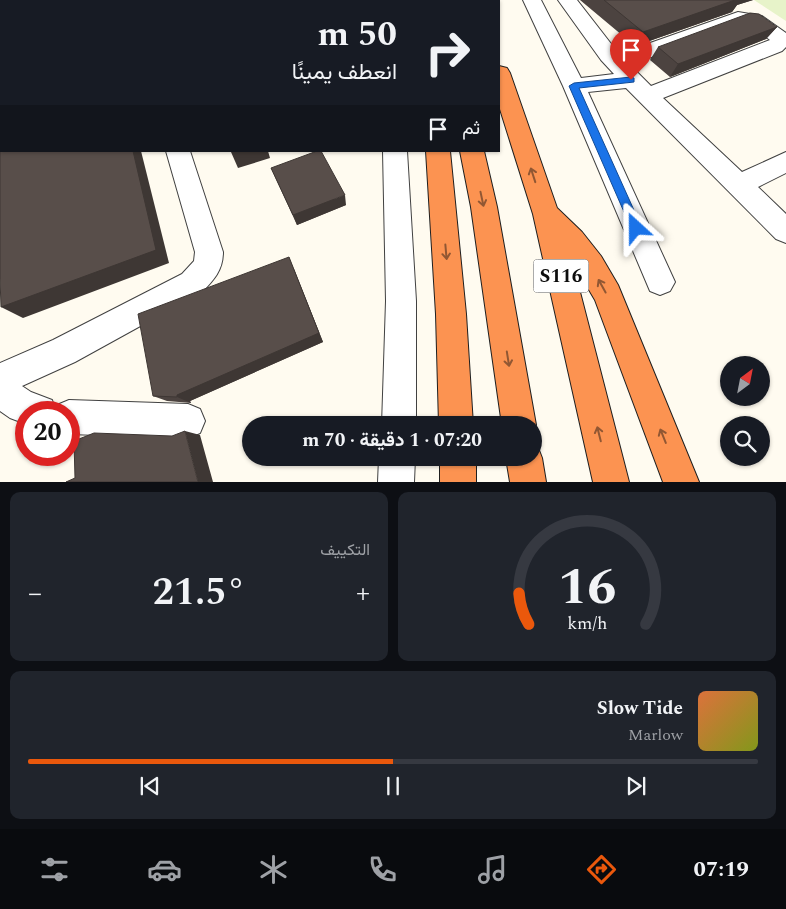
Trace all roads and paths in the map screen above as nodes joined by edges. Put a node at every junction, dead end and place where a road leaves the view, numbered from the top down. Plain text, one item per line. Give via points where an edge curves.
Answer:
1 (532, 0) edge
2 (567, 0) edge
3 (615, 63) junction
4 (500, 76) edge
5 (631, 80) junction
6 (574, 86) junction
7 (647, 96) junction
8 (178, 152) edge
9 (395, 152) edge
10 (438, 152) edge
11 (472, 152) edge
12 (786, 162) edge
13 (738, 185) junction
14 (546, 214) junction
15 (786, 231) edge
16 (660, 282) dead end
17 (0, 380) edge
18 (0, 391) edge
19 (15, 401) edge
20 (399, 416) edge
21 (456, 416) edge
22 (518, 416) edge
23 (80, 417) edge
24 (188, 420) dead end
25 (397, 466) edge
26 (458, 466) edge
27 (525, 466) edge
28 (396, 482) edge
29 (458, 482) edge
30 (528, 482) edge
31 (611, 482) edge
32 (681, 482) edge

1 - 6 street
2 - 3 street
3 - 5 street
3 - 7 street via 738,18 760,23 779,38 775,46
14 -> 4 highway, S116
5 - 6 street
5 - 7 street
6 - 16 street
7 - 13 street
8 - 17 street via 209,252 209,260 200,277 132,317
9 - 20 street via 401,302
10 -> 21 highway
11 -> 22 highway
12 - 13 street
13 - 15 street
31 -> 14 highway, S116
32 -> 14 highway via 608,295 572,240
18 - 19 street
23 - 24 street
25 - 28 street
26 - 29 highway
27 - 30 highway

